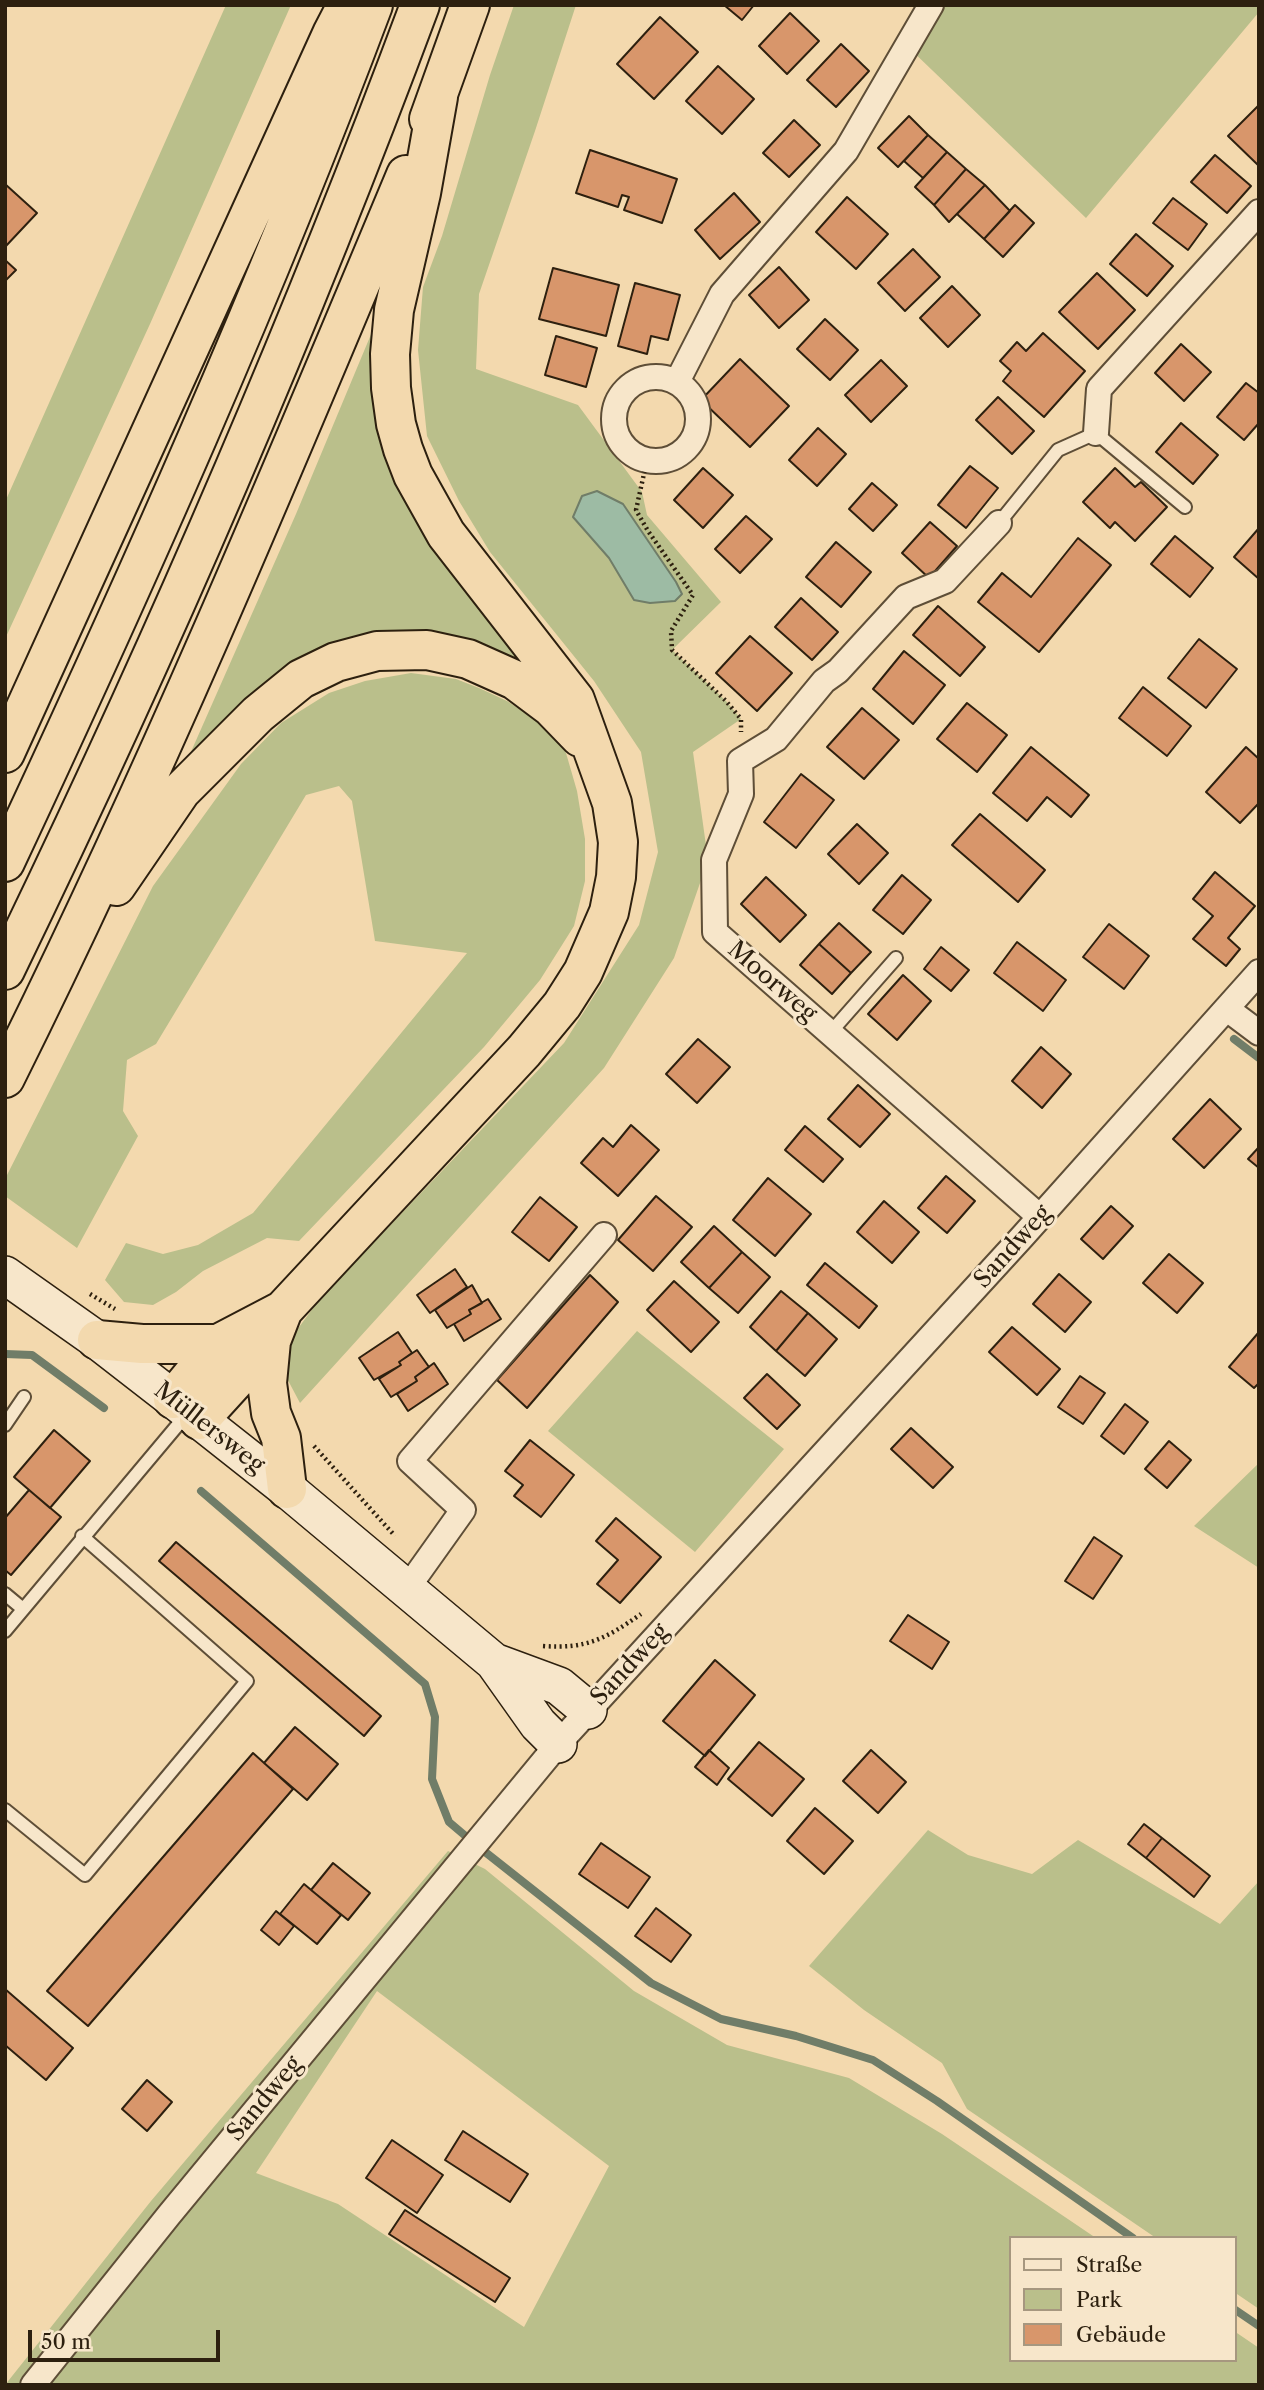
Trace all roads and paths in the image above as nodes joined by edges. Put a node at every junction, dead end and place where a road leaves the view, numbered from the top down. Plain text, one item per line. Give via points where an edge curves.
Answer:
1 (348, 5) edge
2 (373, 5) edge
3 (419, 5) edge
4 (470, 5) edge
5 (931, 5) edge
6 (438, 97) junction
7 (1259, 212) edge
8 (677, 382) junction
9 (1096, 433) junction
10 (647, 460) junction
11 (1185, 508) dead end
12 (999, 523) joint
13 (594, 751) junction
14 (5, 753) edge
15 (740, 761) junction
16 (5, 862) edge
17 (69, 950) junction
18 (897, 958) dead end
19 (5, 970) edge
20 (1259, 972) edge
21 (1227, 1009) junction
22 (830, 1033) junction
23 (1259, 1033) edge
24 (5, 1078) edge
25 (1040, 1217) junction
26 (604, 1235) dead end
27 (5, 1275) edge
28 (82, 1289) dead end
29 (277, 1326) junction
30 (109, 1327) junction
31 (218, 1344) junction
32 (24, 1397) dead end
33 (187, 1410) junction
34 (5, 1425) edge
35 (307, 1435) dead end
36 (287, 1489) junction
37 (82, 1536) junction
38 (414, 1578) junction
39 (5, 1594) edge
40 (650, 1606) dead end
41 (23, 1609) junction
42 (5, 1631) edge
43 (534, 1644) dead end
44 (494, 1662) junction
45 (588, 1710) junction
46 (558, 1744) junction
47 (5, 1810) edge
48 (33, 2385) edge

1 - 14 highway
2 - 16 highway via 317,154 208,412
3 - 19 highway via 363,159 251,432
4 - 6 highway
5 - 8 street via 846,151 722,294
6 - 13 highway via 394,310 390,354 396,424 413,475 446,534 575,700
6 - 17 highway via 229,598
7 - 9 street via 1099,389
8 - 10 street via 696,406 694,437 675,457
8 - 10 street via 665,377 639,380 619,398 614,423 617,436 635,456
9 - 11 lane
9 - 12 lane via 1058,450
10 - 15 path via 636,510 693,594 671,631 672,650 741,719
12 - 15 street via 945,582 906,597 824,681 776,739
13 - 17 highway via 551,707 515,680 468,659 427,650 377,650 336,662 301,679 181,791
13 - 29 highway via 612,803 618,842 609,912 583,972 524,1051
15 - 22 street, Moorweg via 741,794 714,860 715,932
17 - 24 highway
18 - 22 lane
20 - 21 street, Sandweg
21 - 23 street
21 - 25 street, Sandweg
22 - 25 street, Moorweg
25 - 45 street, Sandweg
26 - 38 street via 410,1461 463,1510
27 - 30 street, Müllersweg
28 - 30 path
29 - 31 highway
29 - 33 highway
29 - 36 highway via 267,1383 271,1413 281,1438
30 - 31 highway via 142,1343
30 - 33 street, Müllersweg
31 - 33 highway
32 - 34 lane
33 - 36 street, Müllersweg
33 - 37 lane
35 - 38 path
36 - 38 street, Müllersweg
37 - 41 lane
37 - 47 lane via 247,1681 85,1875
38 - 44 street, Müllersweg
39 - 41 lane
40 - 43 path via 621,1628 581,1646
41 - 42 lane
44 - 45 street, Müllersweg via 559,1686
44 - 46 street, Müllersweg
45 - 46 street, Sandweg
46 - 48 street, Sandweg

